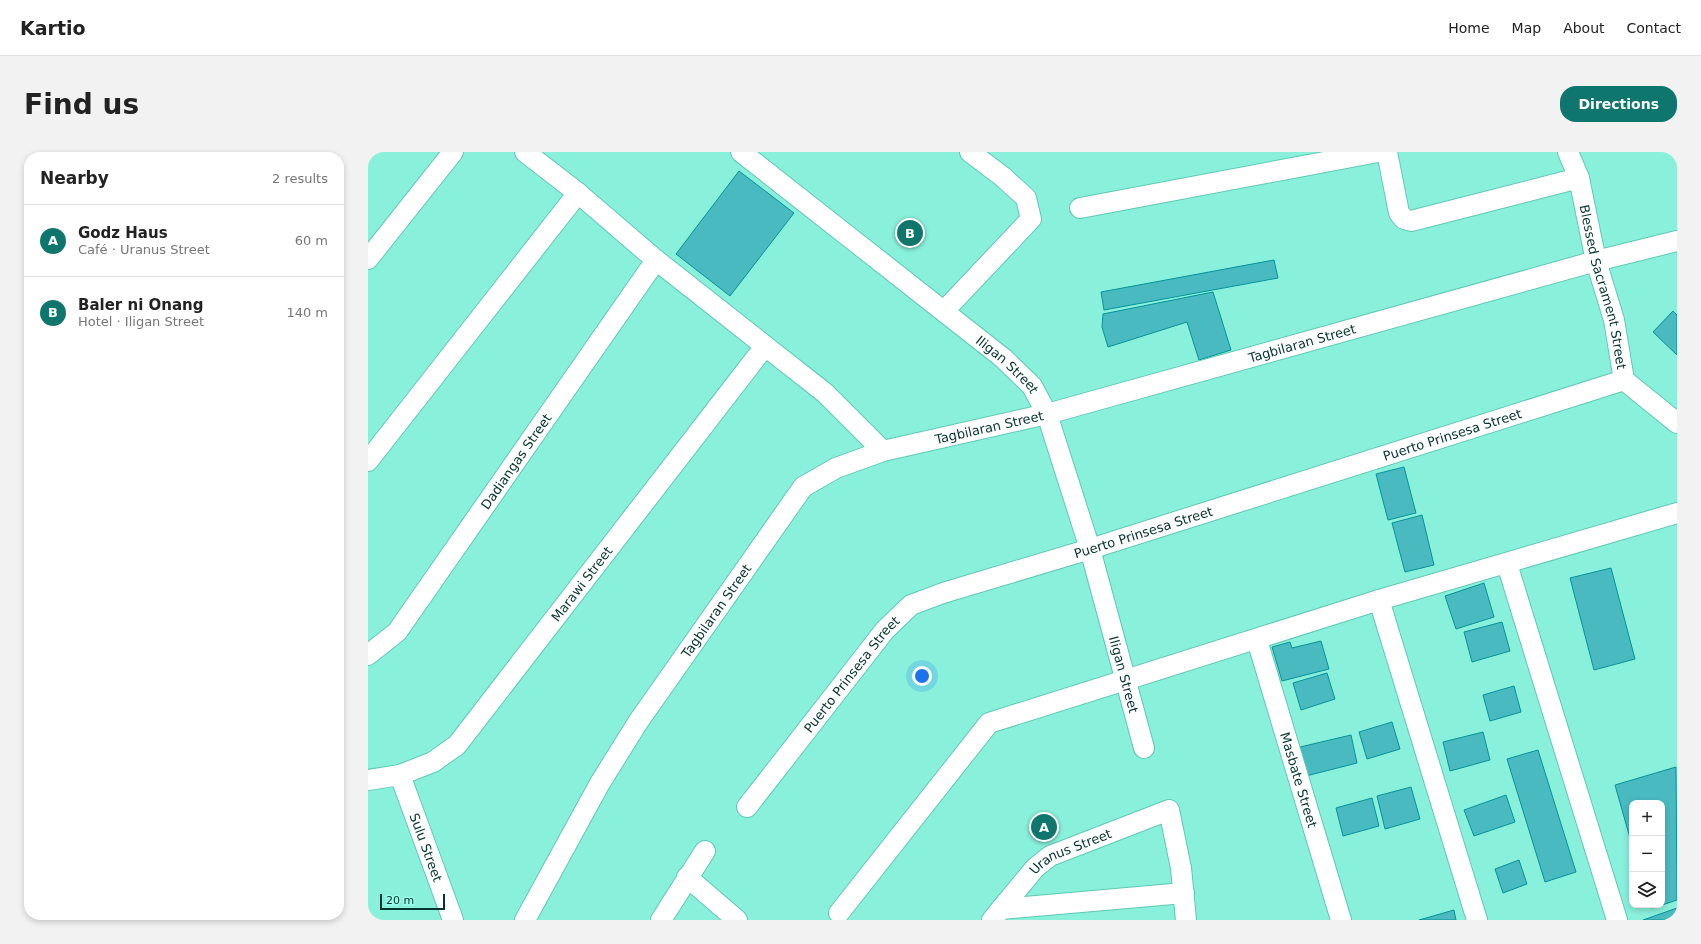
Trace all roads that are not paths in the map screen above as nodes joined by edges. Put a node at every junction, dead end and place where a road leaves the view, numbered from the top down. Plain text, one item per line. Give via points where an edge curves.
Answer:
1 (453, 152) edge
2 (525, 152) edge
3 (741, 152) edge
4 (970, 152) edge
5 (1378, 152) edge
6 (1387, 152) edge
7 (1568, 152) edge
8 (1579, 178) junction
9 (578, 193) junction
10 (1080, 208) dead end
11 (1677, 242) edge
12 (368, 259) edge
13 (656, 260) junction
14 (1596, 261) junction
15 (944, 311) junction
16 (765, 346) junction
17 (1624, 380) junction
18 (1047, 414) junction
19 (1677, 423) edge
20 (883, 451) junction
21 (368, 462) edge
22 (1677, 513) edge
23 (1090, 549) junction
24 (1507, 564) junction
25 (1379, 600) junction
26 (1257, 640) junction
27 (368, 655) edge
28 (1125, 681) junction
29 (1144, 748) dead end
30 (400, 775) junction
31 (368, 780) edge
32 (747, 807) dead end
33 (704, 851) dead end
34 (687, 877) junction
35 (1184, 894) junction
36 (839, 913) dead end
37 (996, 915) edge
38 (453, 920) edge
39 (525, 920) edge
40 (661, 920) edge
41 (737, 920) edge
42 (1186, 920) edge
43 (1342, 920) edge
44 (1477, 920) edge
45 (1617, 920) edge

1 - 12 street
2 - 9 street
3 - 15 street, Iligan Street
4 - 15 street via 1026,198 1031,219
5 - 10 street
6 - 8 street via 1399,213 1404,219 1411,221
7 - 8 street, Blessed Sacrament Street
8 - 14 street, Blessed Sacrament Street
9 - 13 street
9 - 21 street
11 - 14 street, Tagbilaran Street
13 - 16 street
13 - 27 street, Dadiangas Street via 397,632
14 - 17 street, Blessed Sacrament Street via 1614,320
14 - 18 street, Tagbilaran Street
15 - 18 street, Iligan Street via 1003,358 1032,386
16 - 20 street via 825,393
16 - 30 street, Marawi Street via 457,745 433,762
17 - 19 street, Blessed Sacrament Street
17 - 23 street, Puerto Prinsesa Street
18 - 20 street, Tagbilaran Street
18 - 23 street, Iligan Street
20 - 39 street, Tagbilaran Street via 836,468 803,487 638,722 600,783
22 - 24 street
23 - 28 street, Iligan Street
23 - 32 street, Puerto Prinsesa Street via 943,592 911,605 885,630
24 - 25 street
24 - 45 street
25 - 26 street
25 - 44 street
26 - 28 street
26 - 43 street, Masbate Street
28 - 29 street, Iligan Street
28 - 36 street via 989,723
30 - 31 street, Marawi Street
30 - 38 street, Sulu Street
33 - 34 street
34 - 40 street
34 - 41 street
35 - 37 street
35 - 37 street, Uranus Street via 1169,810 1050,856 1035,868
35 - 42 street

